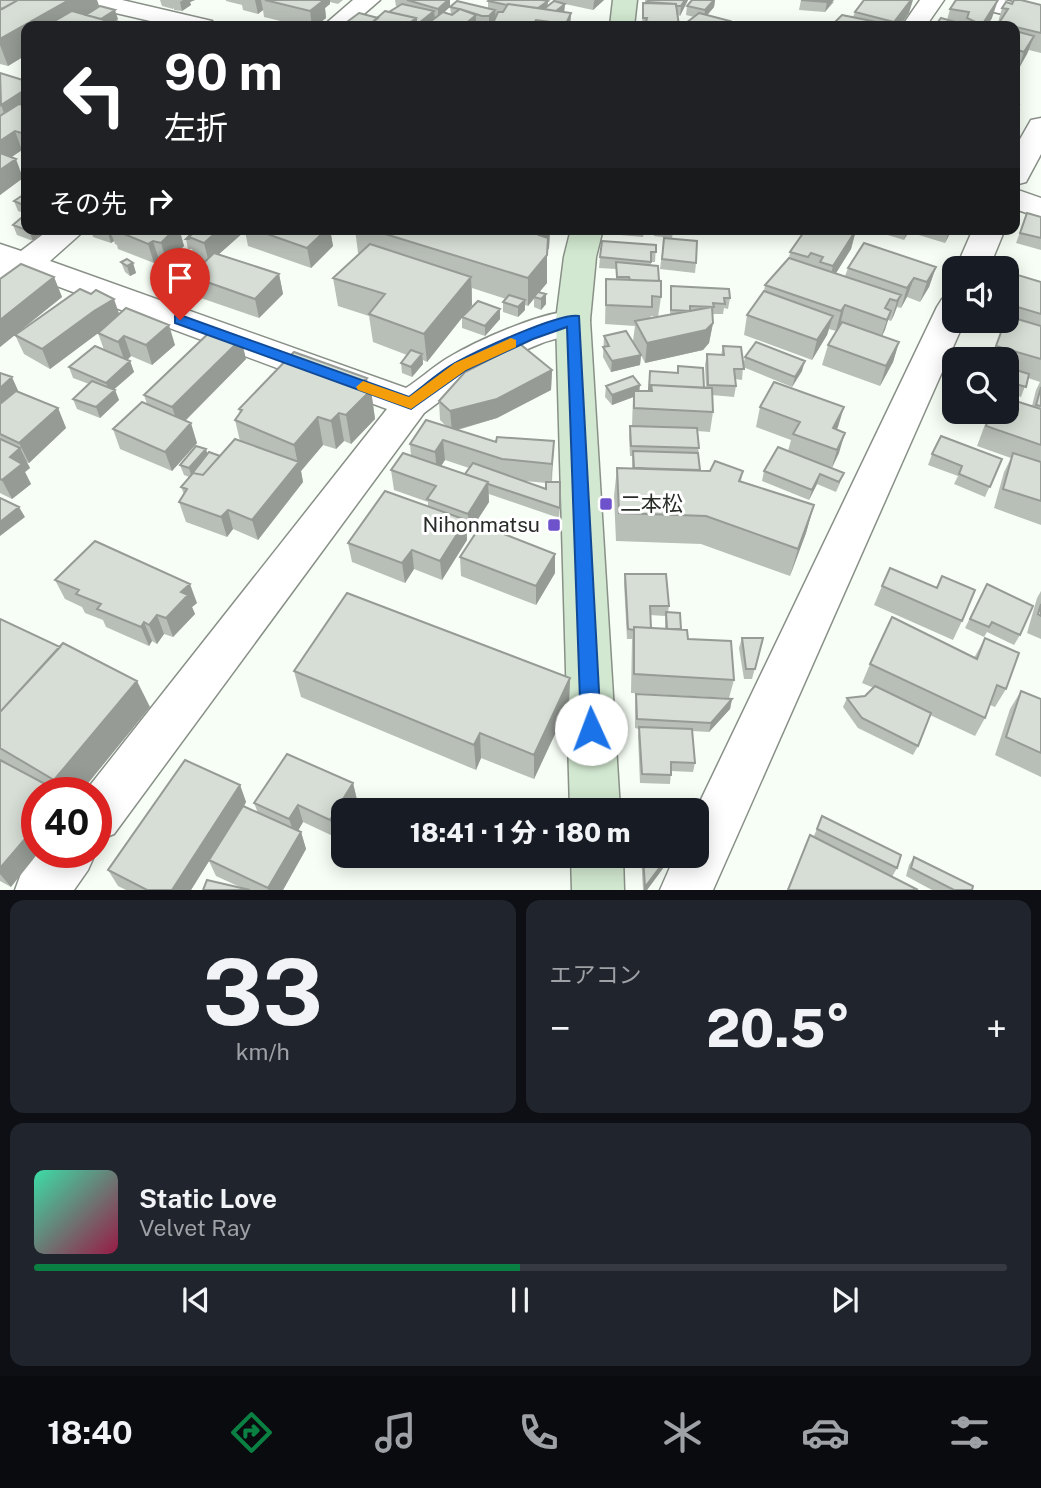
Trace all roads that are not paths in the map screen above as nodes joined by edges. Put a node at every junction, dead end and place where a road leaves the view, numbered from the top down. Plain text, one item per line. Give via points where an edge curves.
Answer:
1 (90, 0) edge
2 (368, 0) edge
3 (625, 0) edge
4 (932, 0) edge
5 (973, 0) edge
6 (1041, 16) edge
7 (181, 21) edge
8 (341, 21) edge
9 (623, 21) edge
10 (917, 21) edge
11 (1041, 126) edge
12 (1020, 166) edge
13 (1020, 200) edge
14 (1041, 209) edge
15 (60, 235) edge
16 (586, 235) edge
17 (986, 235) edge
18 (977, 256) edge
19 (9, 267) edge
20 (573, 320) junction
21 (942, 333) edge
22 (411, 404) junction
23 (112, 796) edge
24 (594, 798) edge
25 (57, 868) edge
26 (597, 868) edge
27 (41, 890) edge
28 (598, 890) edge
29 (686, 890) edge

1 - 7 street
2 - 8 street
3 - 9 street
4 - 10 street
5 - 6 street
11 - 12 street
13 - 14 street
15 - 19 street
16 - 20 street
17 - 18 street
19 - 22 street
20 - 22 street via 460,367
20 - 24 street
21 - 29 street
22 - 23 street
25 - 27 street
26 - 28 street

